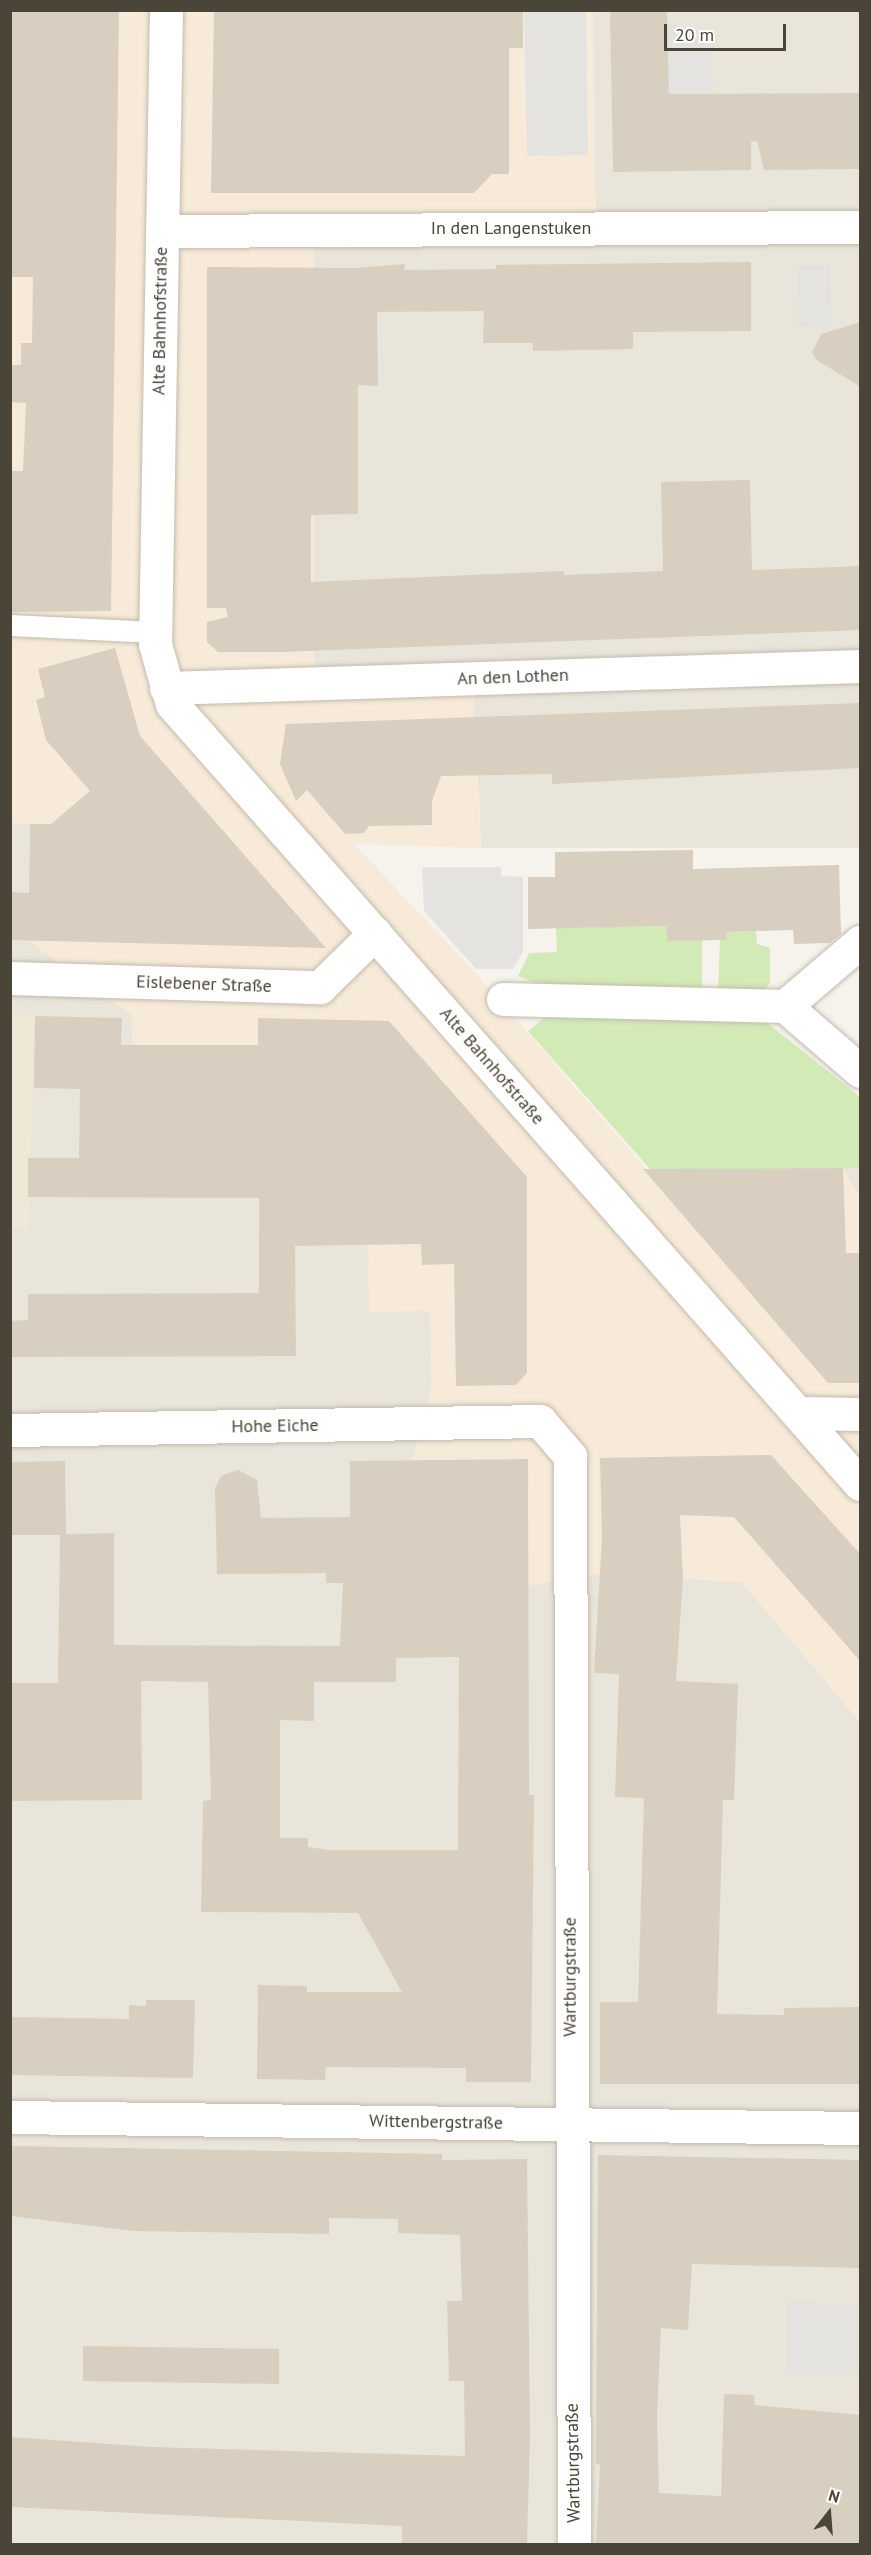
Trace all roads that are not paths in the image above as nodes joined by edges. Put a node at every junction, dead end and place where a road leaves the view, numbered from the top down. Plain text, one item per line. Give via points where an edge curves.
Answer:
1 (166, 10) edge
2 (861, 227) edge
3 (162, 231) junction
4 (10, 625) edge
5 (155, 632) junction
6 (861, 666) edge
7 (166, 688) junction
8 (375, 933) junction
9 (861, 942) edge
10 (10, 978) edge
11 (503, 999) dead end
12 (785, 1006) junction
13 (861, 1071) edge
14 (798, 1413) junction
15 (857, 1414) edge
16 (540, 1421) joint
17 (10, 1430) edge
18 (861, 1484) edge
19 (10, 2117) edge
20 (570, 2124) junction
21 (861, 2128) edge
22 (574, 2544) edge

1 - 3 street, Alte Bahnhofstraße
2 - 3 street, In den Langenstuken
3 - 5 street, Alte Bahnhofstraße
4 - 5 lane
5 - 7 street, Alte Bahnhofstraße
6 - 7 street, An den Lothen
7 - 8 street, Alte Bahnhofstraße via 172,704
8 - 10 street, Eislebener Straße via 320,987
8 - 14 street, Alte Bahnhofstraße
9 - 12 street
11 - 12 street
12 - 13 street
14 - 15 street
14 - 18 street, Alte Bahnhofstraße
16 - 17 street, Hohe Eiche
16 - 20 street, Wartburgstraße via 570,1456
19 - 20 street, Wittenbergstraße
20 - 21 street, Wittenbergstraße
20 - 22 street, Wartburgstraße

